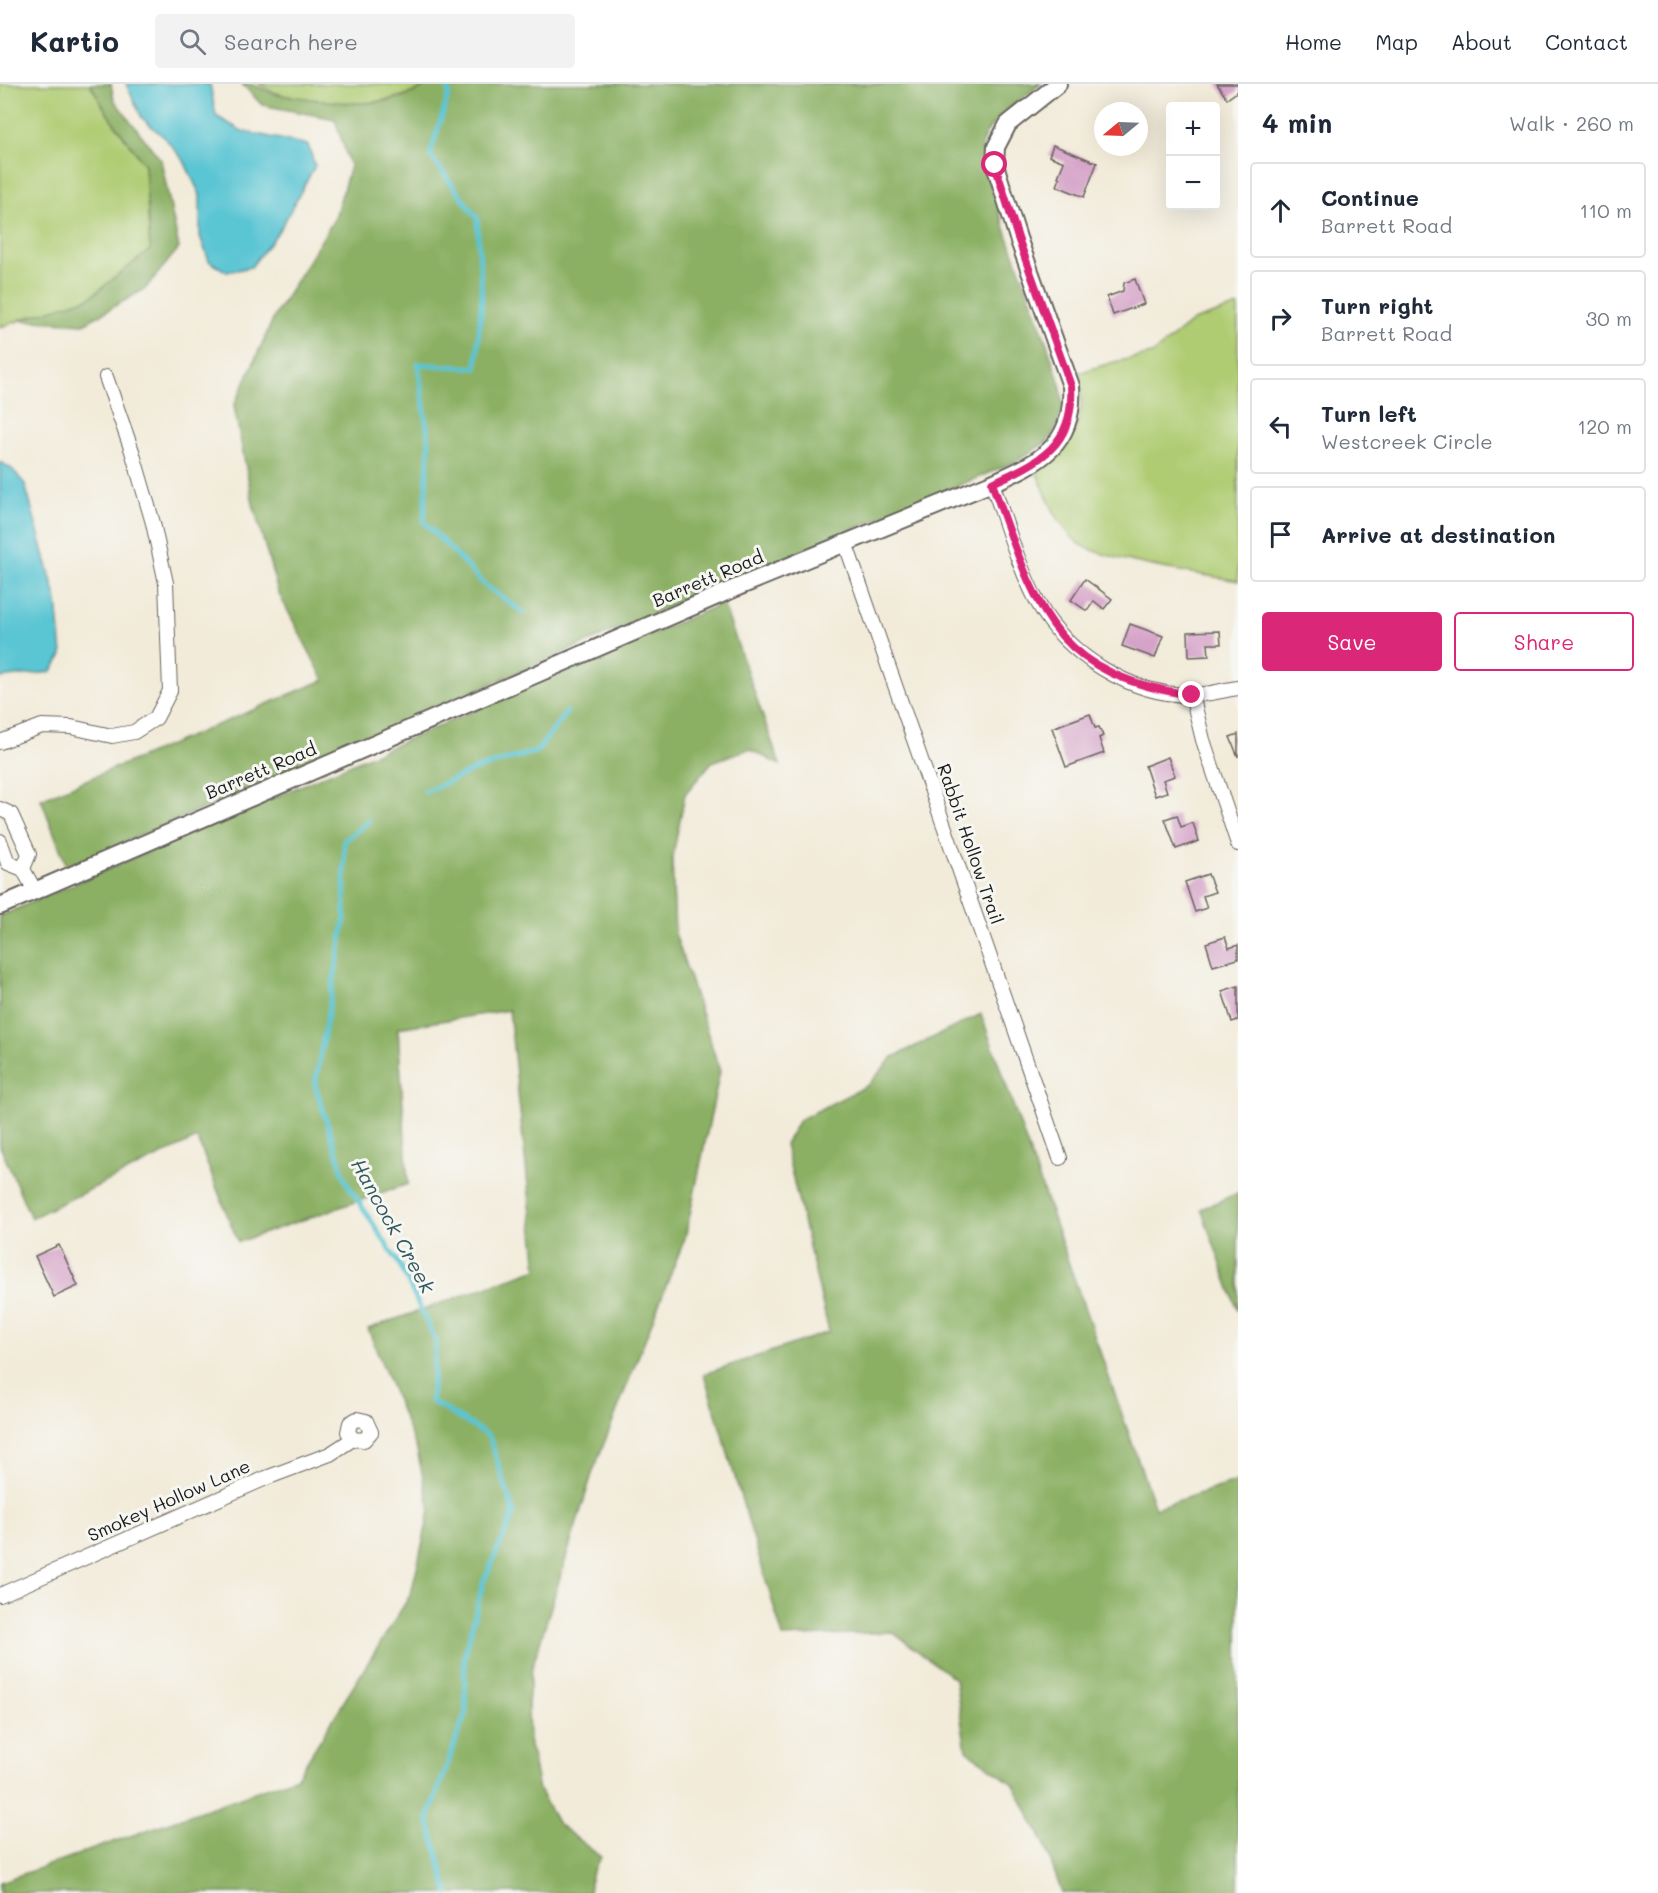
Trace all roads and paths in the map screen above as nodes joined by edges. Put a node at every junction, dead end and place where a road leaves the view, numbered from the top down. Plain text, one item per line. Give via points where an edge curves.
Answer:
1 (1058, 84) edge
2 (106, 377) dead end
3 (992, 483) junction
4 (845, 542) junction
5 (1238, 688) edge
6 (1192, 695) junction
7 (0, 742) edge
8 (0, 809) edge
9 (0, 842) edge
10 (1238, 844) edge
11 (22, 869) junction
12 (35, 891) junction
13 (0, 906) edge
14 (1060, 1158) dead end
15 (352, 1439) dead end
16 (0, 1595) edge

1 - 3 street, Barrett Road via 1008,124 996,147 995,165 1063,356 1073,407 1066,431 1055,447 1020,471
2 - 7 street via 153,523 166,583 170,691 156,718 134,732 112,736 71,727 42,726
3 - 4 street, Barrett Road
3 - 6 street via 1037,601 1073,648 1122,679
4 - 12 street, Barrett Road
4 - 14 street, Rabbit Hollow Trail
5 - 6 street
6 - 10 street
8 - 11 street via 11,814 29,854
9 - 11 street via 8,863
11 - 12 street
12 - 13 street, Barrett Road
15 - 16 street, Smokey Hollow Lane via 330,1454 266,1478

